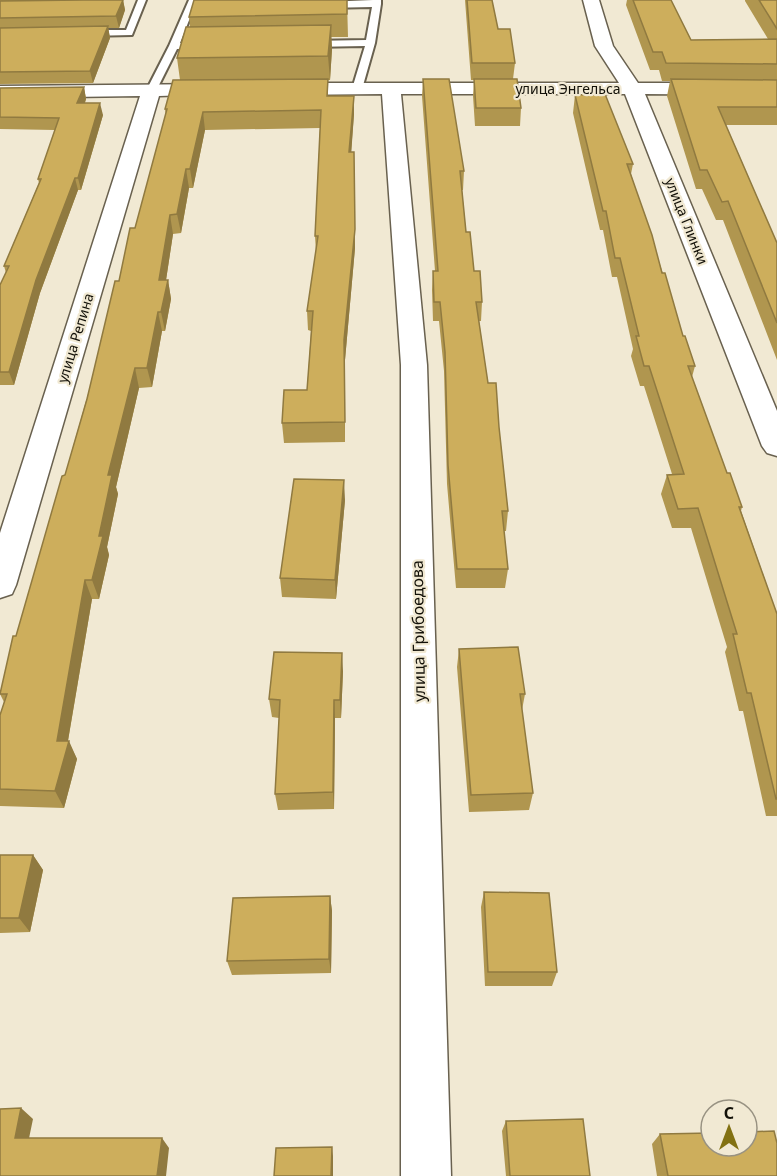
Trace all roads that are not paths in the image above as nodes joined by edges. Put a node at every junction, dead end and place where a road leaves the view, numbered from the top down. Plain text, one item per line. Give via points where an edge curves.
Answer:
1 (591, 0) edge
2 (192, 2) edge
3 (377, 2) edge
4 (141, 3) edge
5 (319, 4) edge
6 (203, 5) edge
7 (128, 6) dead end
8 (82, 33) edge
9 (370, 43) junction
10 (301, 44) edge
11 (208, 45) edge
12 (174, 46) junction
13 (391, 88) junction
14 (357, 89) junction
15 (633, 89) junction
16 (777, 89) edge
17 (231, 90) edge
18 (266, 90) edge
19 (151, 91) junction
20 (0, 92) edge
21 (777, 446) edge
22 (0, 585) edge
23 (426, 1176) edge

1 - 15 street, улица Глинки via 604,46
2 - 6 lane
2 - 12 lane
3 - 5 lane
3 - 9 lane
4 - 7 lane
4 - 8 lane via 129,33
9 - 10 lane
9 - 14 lane
11 - 12 lane
12 - 19 lane
13 - 14 street, улица Энгельса
13 - 15 street, улица Энгельса
13 - 23 street, улица Грибоедова via 414,365
14 - 18 street, улица Энгельса
15 - 16 street, улица Энгельса
15 - 21 street, улица Глинки
17 - 19 street
19 - 20 street
19 - 22 street, улица Репина

